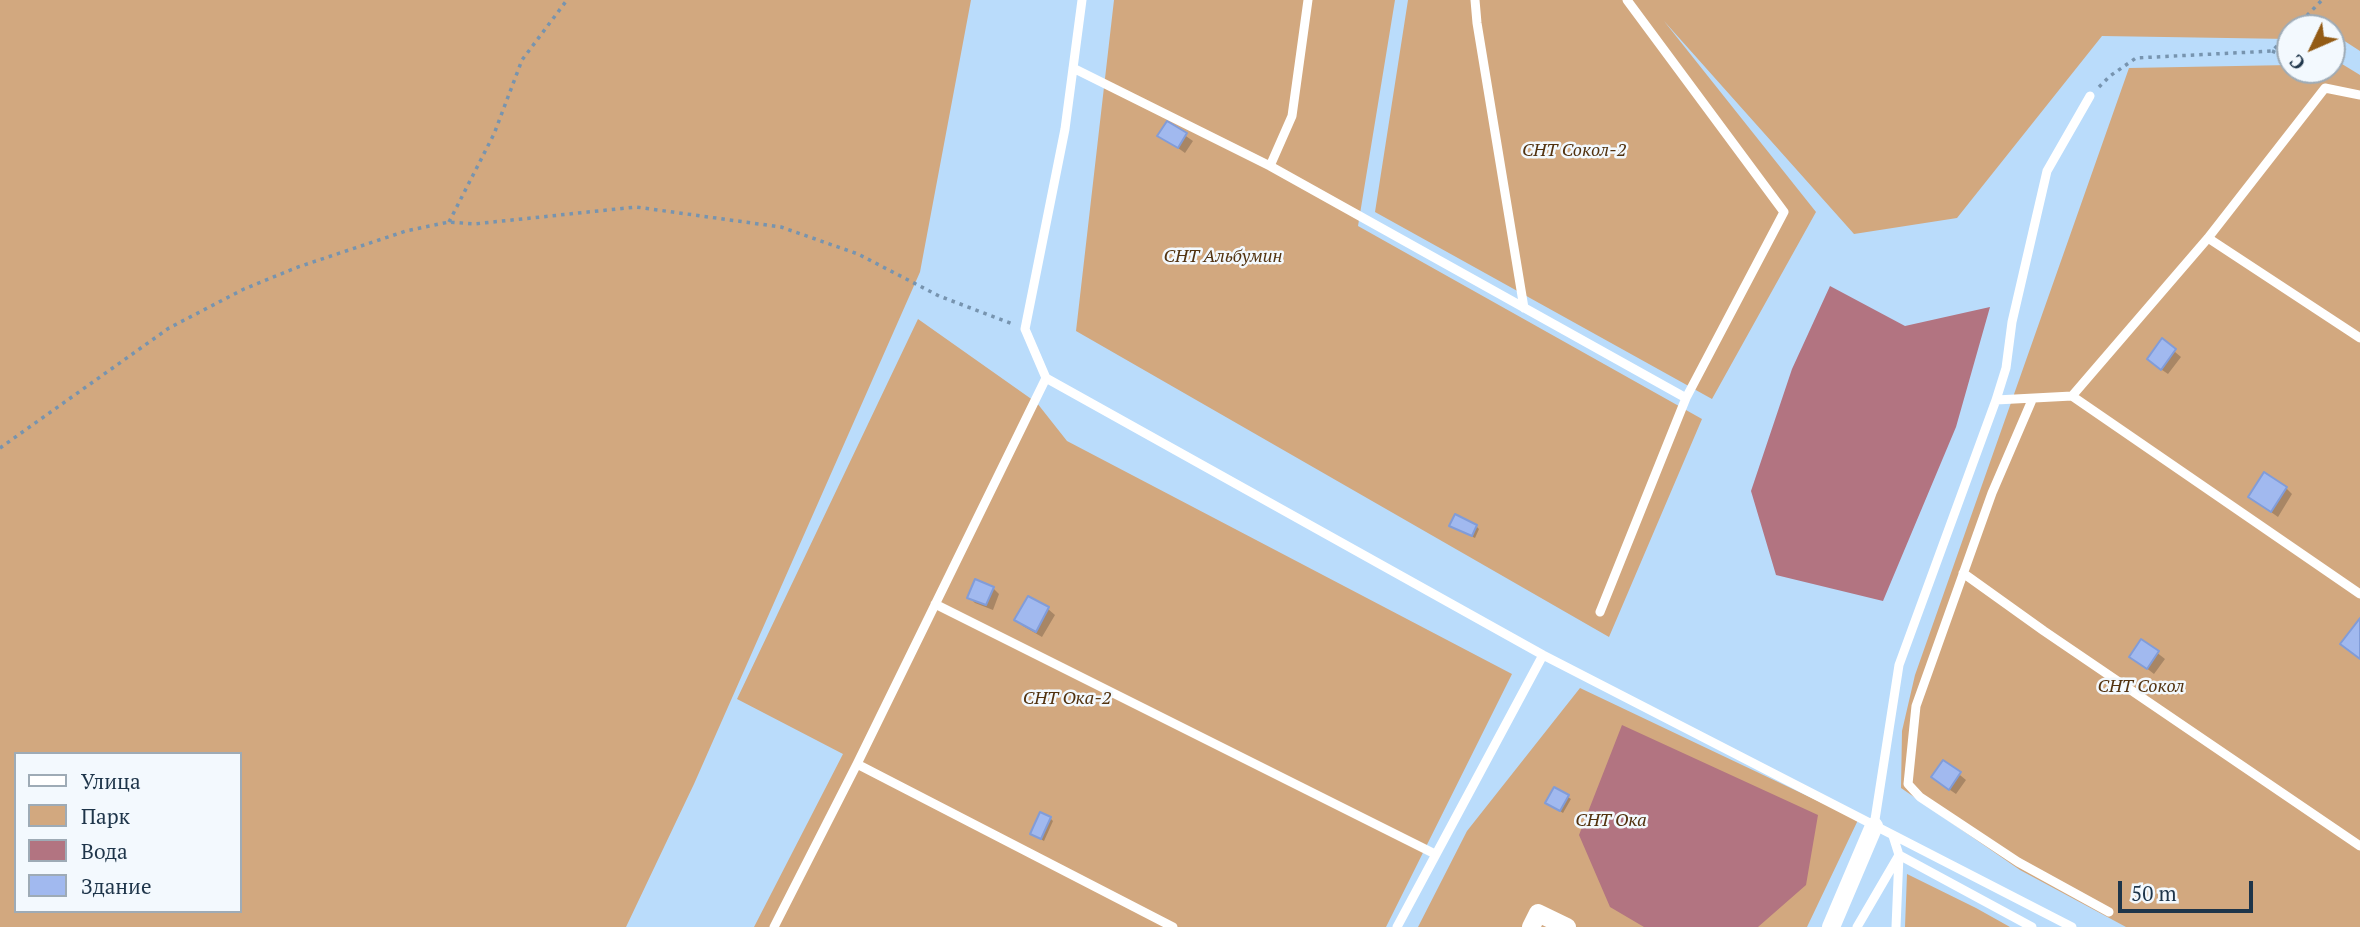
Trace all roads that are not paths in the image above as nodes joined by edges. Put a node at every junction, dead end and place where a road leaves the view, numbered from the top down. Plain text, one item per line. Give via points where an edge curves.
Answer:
1 (1082, 0) edge
2 (1308, 0) edge
3 (1475, 0) edge
4 (1627, 0) edge
5 (1073, 68) junction
6 (2360, 95) edge
7 (2090, 96) road end
8 (1270, 166) junction
9 (2208, 238) junction
10 (1524, 307) junction
11 (2360, 338) edge
12 (1046, 378) junction
13 (2072, 396) junction
14 (1686, 398) junction
15 (1996, 400) junction
16 (2032, 400) junction
17 (1962, 573) junction
18 (2360, 594) edge
19 (935, 604) junction
20 (1600, 612) dead end
21 (1543, 655) junction
22 (857, 764) junction
23 (1874, 826) junction
24 (1893, 836) junction
25 (2360, 846) edge
26 (1435, 854) junction
27 (1899, 855) junction
28 (2109, 912) dead end
29 (774, 927) edge
30 (1173, 927) edge
31 (1397, 927) edge
32 (1531, 927) edge
33 (1567, 927) edge
34 (1831, 927) edge
35 (1857, 927) edge
36 (1896, 927) edge
37 (2032, 927) edge
38 (2072, 927) edge

1 - 5 lane
2 - 8 lane via 1292,116
3 - 10 lane
4 - 14 lane via 1784,212
5 - 8 lane
5 - 12 lane via 1025,329
6 - 9 lane via 2325,88
7 - 15 lane via 2047,171
8 - 10 lane
9 - 11 lane
9 - 13 lane
10 - 14 lane
12 - 19 lane
12 - 21 lane
13 - 16 lane
13 - 18 lane
14 - 20 lane
15 - 16 lane
15 - 23 lane via 1899,665
16 - 17 lane
17 - 25 lane
17 - 28 lane via 1916,706 1908,784 1920,797 2018,862
19 - 22 lane
19 - 26 lane
21 - 23 lane
21 - 26 lane
22 - 29 lane
22 - 30 lane
23 - 24 lane
23 - 34 street
24 - 27 lane
24 - 38 lane
26 - 31 lane
27 - 35 lane
27 - 36 lane
27 - 37 lane
32 - 33 street via 1538,912

